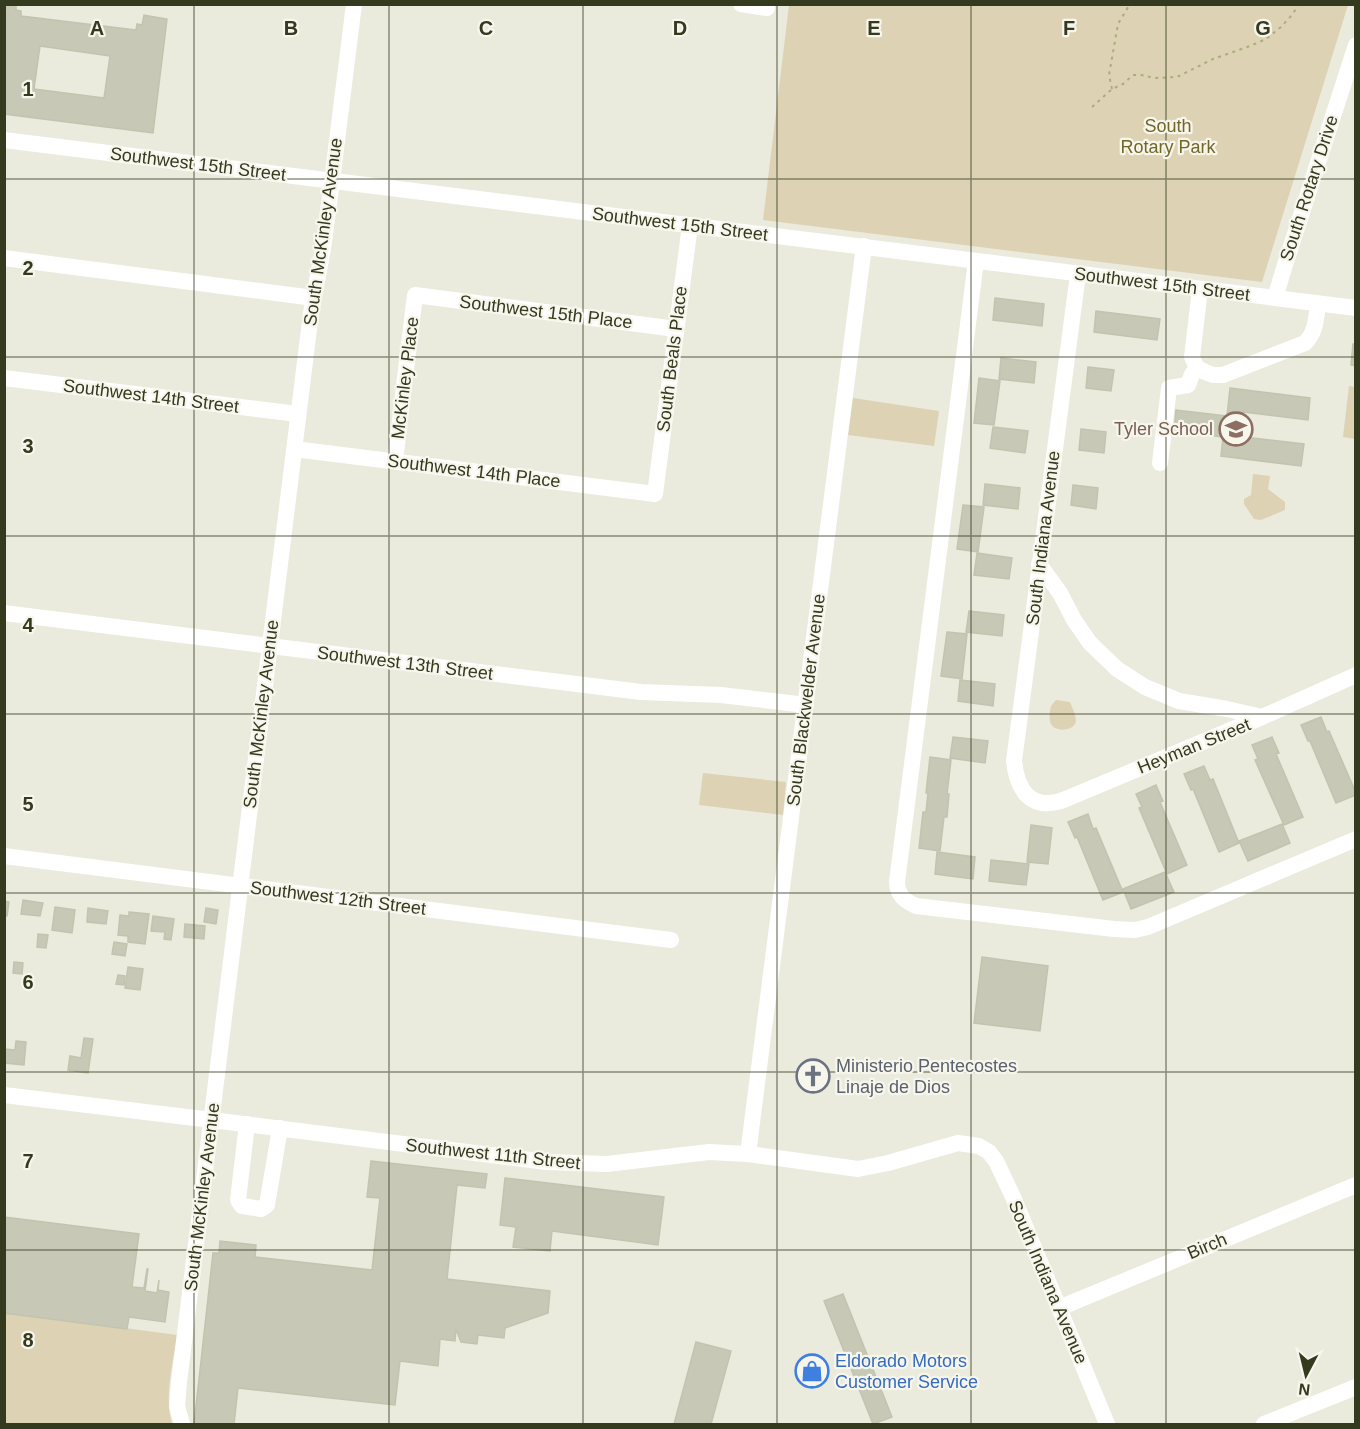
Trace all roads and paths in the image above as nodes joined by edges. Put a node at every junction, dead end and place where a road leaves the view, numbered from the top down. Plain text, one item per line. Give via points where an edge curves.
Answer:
1 (354, 4) edge
2 (741, 4) edge
3 (1130, 4) edge
4 (1299, 4) edge
5 (767, 8) dead end
6 (1356, 45) edge
7 (1112, 89) junction
8 (1092, 107) dead end
9 (4, 140) edge
10 (332, 181) junction
11 (690, 225) junction
12 (864, 246) junction
13 (4, 258) edge
14 (976, 261) junction
15 (1078, 274) junction
16 (1200, 289) junction
17 (415, 295) joint
18 (314, 298) junction
19 (1275, 298) junction
20 (1318, 304) junction
21 (1356, 308) edge
22 (676, 329) junction
23 (1197, 368) junction
24 (4, 378) edge
25 (298, 414) junction
26 (294, 449) junction
27 (395, 461) junction
28 (1160, 463) dead end
29 (655, 494) joint
30 (1039, 564) junction
31 (4, 613) edge
32 (270, 646) junction
33 (1356, 666) edge
34 (1350, 677) edge
35 (806, 705) junction
36 (1262, 717) junction
37 (1030, 798) joint
38 (1356, 839) edge
39 (4, 856) edge
40 (240, 885) junction
41 (671, 940) dead end
42 (4, 1095) edge
43 (212, 1120) junction
44 (248, 1124) junction
45 (280, 1128) junction
46 (979, 1146) joint
47 (748, 1154) junction
48 (1356, 1185) edge
49 (1059, 1308) junction
50 (1356, 1387) edge
51 (182, 1425) edge
52 (1107, 1425) edge
53 (1264, 1425) edge

1 - 10 street, South McKinley Avenue
2 - 5 street
3 - 7 path via 1118,24 1109,75
4 - 7 path via 1266,39 1177,77 1133,75
6 - 19 street, South Rotary Drive
7 - 8 path
9 - 10 street, Southwest 15th Street
10 - 11 street, Southwest 15th Street
10 - 18 street, South McKinley Avenue
11 - 12 street, Southwest 15th Street
11 - 22 street, South Beals Place
12 - 14 street, Southwest 15th Street
12 - 35 street, South Blackwelder Avenue
13 - 18 street
14 - 15 street, Southwest 15th Street
14 - 38 street via 897,882 902,898 916,906 1135,930
15 - 16 street, Southwest 15th Street
15 - 30 street, South Indiana Avenue
16 - 19 street, Southwest 15th Street
16 - 23 street via 1192,357
17 - 22 street, Southwest 15th Place
17 - 27 street, McKinley Place
18 - 25 street, South McKinley Avenue
19 - 20 street, Southwest 15th Street
20 - 21 street, Southwest 15th Street
20 - 23 street via 1314,331 1305,344 1223,375
22 - 29 street, South Beals Place
23 - 28 street via 1188,385 1169,388
24 - 25 street, Southwest 14th Street
25 - 26 street, South McKinley Avenue
26 - 27 street, Southwest 14th Place
26 - 32 street, South McKinley Avenue
27 - 29 street, Southwest 14th Place
30 - 36 street via 1090,643 1117,669 1179,701
30 - 37 street, South Indiana Avenue via 1014,761 1018,784
31 - 32 street, Southwest 13th Street
32 - 35 street, Southwest 13th Street via 641,692 721,694
32 - 40 street, South McKinley Avenue
33 - 34 street
34 - 36 street, Heyman Street
35 - 47 street, South Blackwelder Avenue
36 - 37 street, Heyman Street via 1061,801
39 - 40 street, Southwest 12th Street
40 - 41 street, Southwest 12th Street
40 - 43 street, South McKinley Avenue
42 - 43 street, Southwest 11th Street
43 - 44 street, Southwest 11th Street
43 - 51 street, South McKinley Avenue via 179,1382 177,1406
44 - 45 street, Southwest 11th Street
44 - 45 street via 238,1200 242,1206 261,1209 267,1205
45 - 47 street, Southwest 11th Street via 547,1162 607,1164 709,1152
46 - 47 street, Southwest 11th Street via 958,1143 858,1169
46 - 49 street, South Indiana Avenue via 996,1161
48 - 49 street, Birch
49 - 52 street, South Indiana Avenue
50 - 53 street

